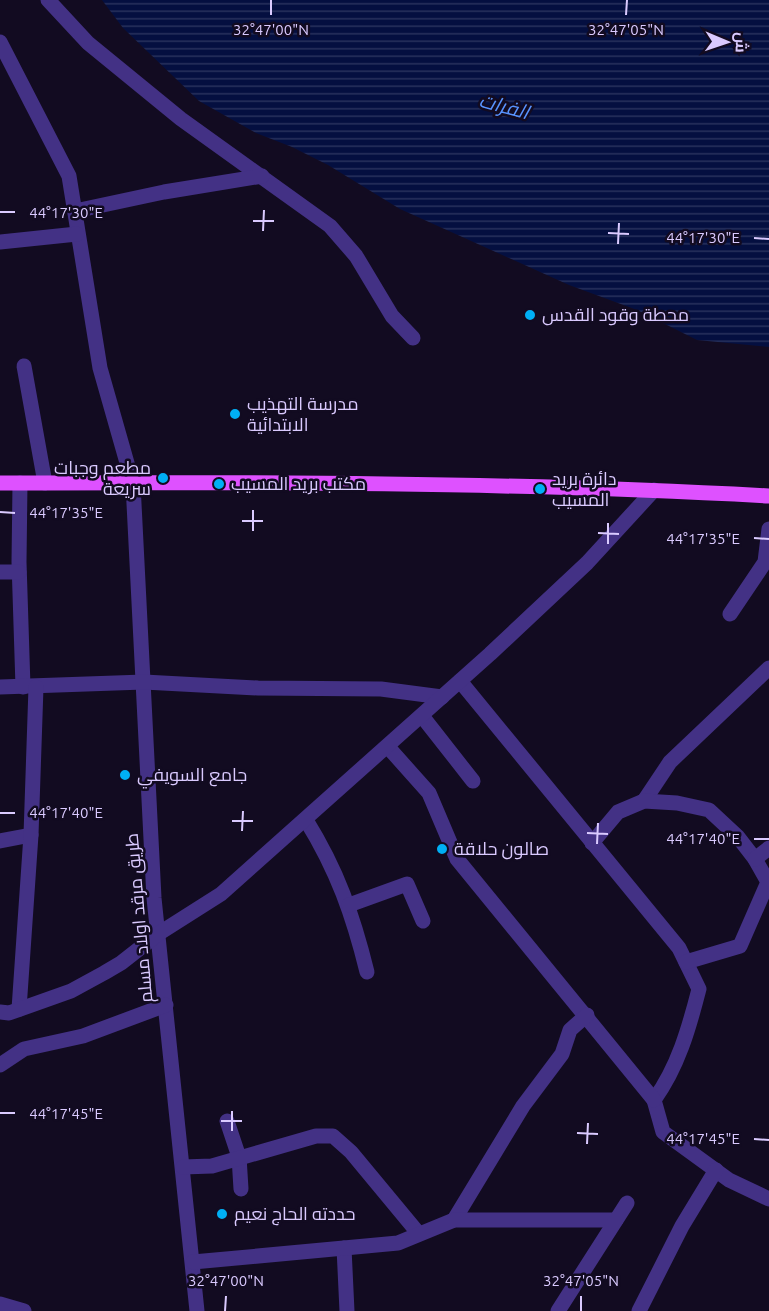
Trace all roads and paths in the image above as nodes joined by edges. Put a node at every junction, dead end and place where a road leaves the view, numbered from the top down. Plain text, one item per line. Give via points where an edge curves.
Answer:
1 (48, 0) edge
2 (0, 42) edge
3 (262, 176) junction
4 (75, 211) junction
5 (78, 234) junction
6 (0, 242) edge
7 (413, 339) dead end
8 (24, 366) dead end
9 (0, 483) edge
10 (20, 483) junction
11 (45, 483) junction
12 (133, 484) junction
13 (654, 490) junction
14 (769, 496) edge
15 (769, 529) edge
16 (0, 572) edge
17 (19, 572) junction
18 (730, 614) dead end
19 (769, 668) edge
20 (460, 681) junction
21 (144, 682) junction
22 (0, 687) edge
23 (30, 687) junction
24 (442, 698) junction
25 (422, 716) junction
26 (388, 747) junction
27 (473, 780) dead end
28 (644, 801) junction
29 (306, 820) junction
30 (31, 835) junction
31 (0, 841) edge
32 (592, 843) junction
33 (769, 848) edge
34 (755, 859) junction
35 (349, 905) junction
36 (423, 921) dead end
37 (158, 934) junction
38 (686, 962) junction
39 (367, 972) dead end
40 (166, 1005) junction
41 (19, 1010) junction
42 (0, 1012) edge
43 (587, 1015) junction
44 (0, 1065) edge
45 (654, 1100) junction
46 (227, 1120) dead end
47 (238, 1158) junction
48 (183, 1167) junction
49 (716, 1170) junction
50 (241, 1189) dead end
51 (769, 1199) edge
52 (627, 1203) dead end
53 (453, 1220) junction
54 (616, 1220) junction
55 (419, 1234) junction
56 (344, 1248) junction
57 (193, 1262) junction
58 (0, 1304) edge
59 (195, 1306) edge
60 (24, 1311) edge
61 (347, 1311) edge
62 (558, 1311) edge
63 (639, 1311) edge

1 - 3 street via 88,43
2 - 4 street, طريق مرقد اولاد مسلم via 69,176
3 - 4 street
3 - 7 street via 330,226 356,256 392,316
4 - 5 street, طريق مرقد اولاد مسلم
5 - 6 street
5 - 12 street, طريق مرقد اولاد مسلم via 100,368
8 - 11 street
9 - 10 main road
10 - 11 main road
10 - 17 street
11 - 12 main road
12 - 13 main road
12 - 21 street, طريق مرقد اولاد مسلم
13 - 14 main road
13 - 20 street via 587,563
15 - 18 street via 765,562
16 - 17 street
17 - 23 street
19 - 28 street via 670,762
20 - 24 street
20 - 32 street
21 - 23 street
21 - 24 street via 381,689
21 - 37 street, طريق مرقد اولاد مسلم
22 - 23 street
23 - 30 street
24 - 25 street
25 - 26 street
25 - 27 street
26 - 29 street
26 - 43 street via 429,793 457,859
28 - 32 street via 618,812
28 - 34 street via 677,802 709,810
29 - 35 street via 328,856
29 - 37 street via 221,894
30 - 31 street
30 - 41 street
32 - 38 street via 679,948
33 - 34 street
34 - 38 street via 768,882 740,946
35 - 36 street via 407,884
35 - 39 street
37 - 40 street, طريق مرقد اولاد مسلم
37 - 41 street via 121,963 71,991
38 - 45 street via 699,989 670,1078
40 - 44 street via 82,1036 24,1049
40 - 48 street, طريق مرقد اولاد مسلم
41 - 42 street
43 - 45 street
43 - 53 street via 570,1030 562,1054 523,1106
45 - 49 street via 663,1132
46 - 47 street
47 - 48 street via 212,1166
47 - 50 street
47 - 55 street via 316,1136 333,1136
48 - 57 street, طريق مرقد اولاد مسلم
49 - 51 street
49 - 63 street via 682,1226
52 - 54 street
53 - 54 street
53 - 55 street
54 - 62 street
55 - 56 street via 398,1243
56 - 57 street
56 - 61 street
57 - 59 street, طريق مرقد اولاد مسلم
58 - 60 street

